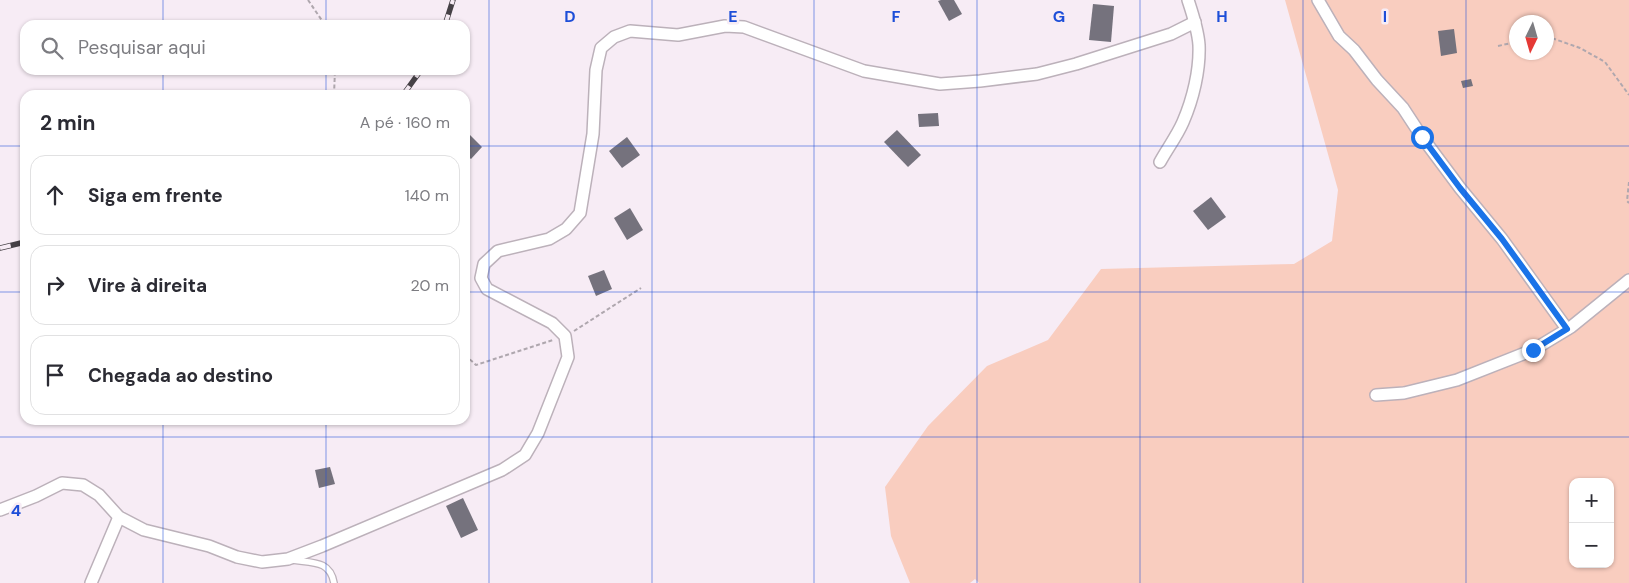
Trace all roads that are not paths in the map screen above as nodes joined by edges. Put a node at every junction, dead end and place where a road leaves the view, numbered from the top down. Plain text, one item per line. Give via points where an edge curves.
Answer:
1 (1188, 0) edge
2 (1318, 0) edge
3 (1195, 22) junction
4 (1160, 162) dead end
5 (1629, 280) edge
6 (1567, 329) junction
7 (1376, 395) dead end
8 (0, 510) edge
9 (119, 517) junction
10 (288, 559) junction
11 (91, 583) edge
12 (334, 583) edge

1 - 3 street
2 - 6 street via 1339,36 1403,108
3 - 4 street via 1199,46 1190,103
3 - 10 street via 1171,34 1037,74 940,84 864,71 744,27 725,26 678,35 630,31 614,36 601,48 596,70 593,134 580,213 566,229 549,239 498,251 484,264 481,278 487,289 552,323 565,336 568,357 538,433 525,455 502,470
5 - 6 street
6 - 7 street via 1533,350 1457,380 1404,393
8 - 9 street via 62,483 83,485 99,495
9 - 10 street via 144,530 237,557 262,562
9 - 11 street
10 - 12 lane via 322,564 332,573

